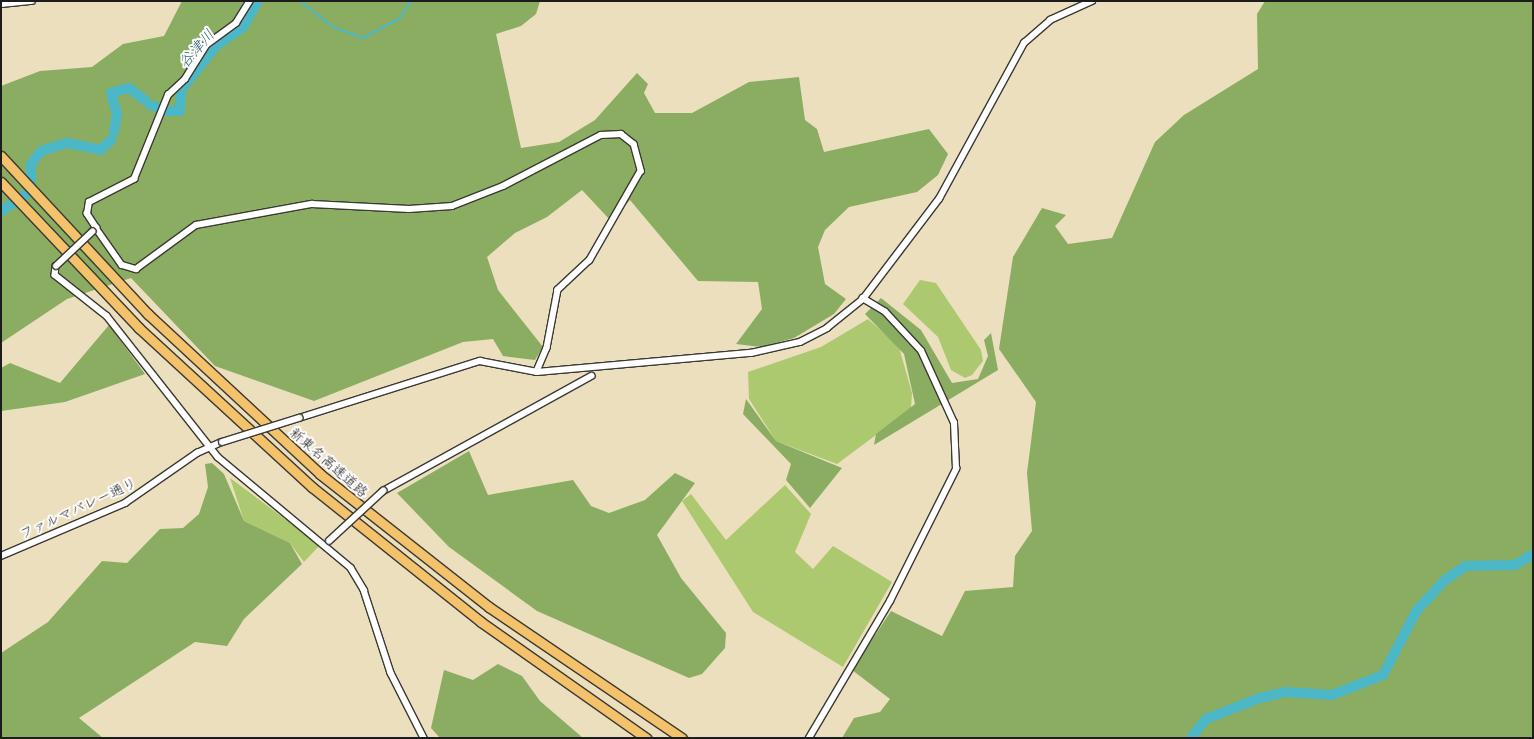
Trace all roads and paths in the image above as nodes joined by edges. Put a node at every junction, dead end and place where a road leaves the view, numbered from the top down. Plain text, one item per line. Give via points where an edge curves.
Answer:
1 (32, 1) edge
2 (250, 1) edge
3 (1092, 1) edge
4 (1, 4) edge
5 (1, 156) edge
6 (1, 182) edge
7 (94, 230) junction
8 (863, 299) junction
9 (537, 372) junction
10 (592, 376) dead end
11 (208, 448) junction
12 (328, 543) junction
13 (1, 556) edge
14 (424, 738) edge
15 (646, 738) edge
16 (682, 738) edge
17 (809, 738) edge

1 - 4 street
2 - 7 street via 236,23 206,45 185,79 168,95 134,179 89,202 88,214
3 - 8 street, ファルマバレー通り via 1050,20 1024,42 939,199
5 - 16 highway, 新東名高速道路 via 185,351 320,474 490,607
6 - 15 highway, 新東名高速道路 via 174,362 312,487 481,622
7 - 9 street via 122,265 136,269 196,225 312,204 409,209 452,206 504,186 601,135 621,134 634,144 641,171 590,260 558,290 547,348
7 - 11 street, bridge via 56,266 55,276 107,316
8 - 9 street, ファルマバレー通り via 827,328 782,347
8 - 17 street via 885,312 921,350 954,423 956,469 890,601
9 - 11 street, ファルマバレー通り, bridge via 480,361
10 - 12 street, bridge via 383,491
11 - 12 street
11 - 13 street, ファルマバレー通り via 125,503
12 - 14 street via 358,577 391,673

